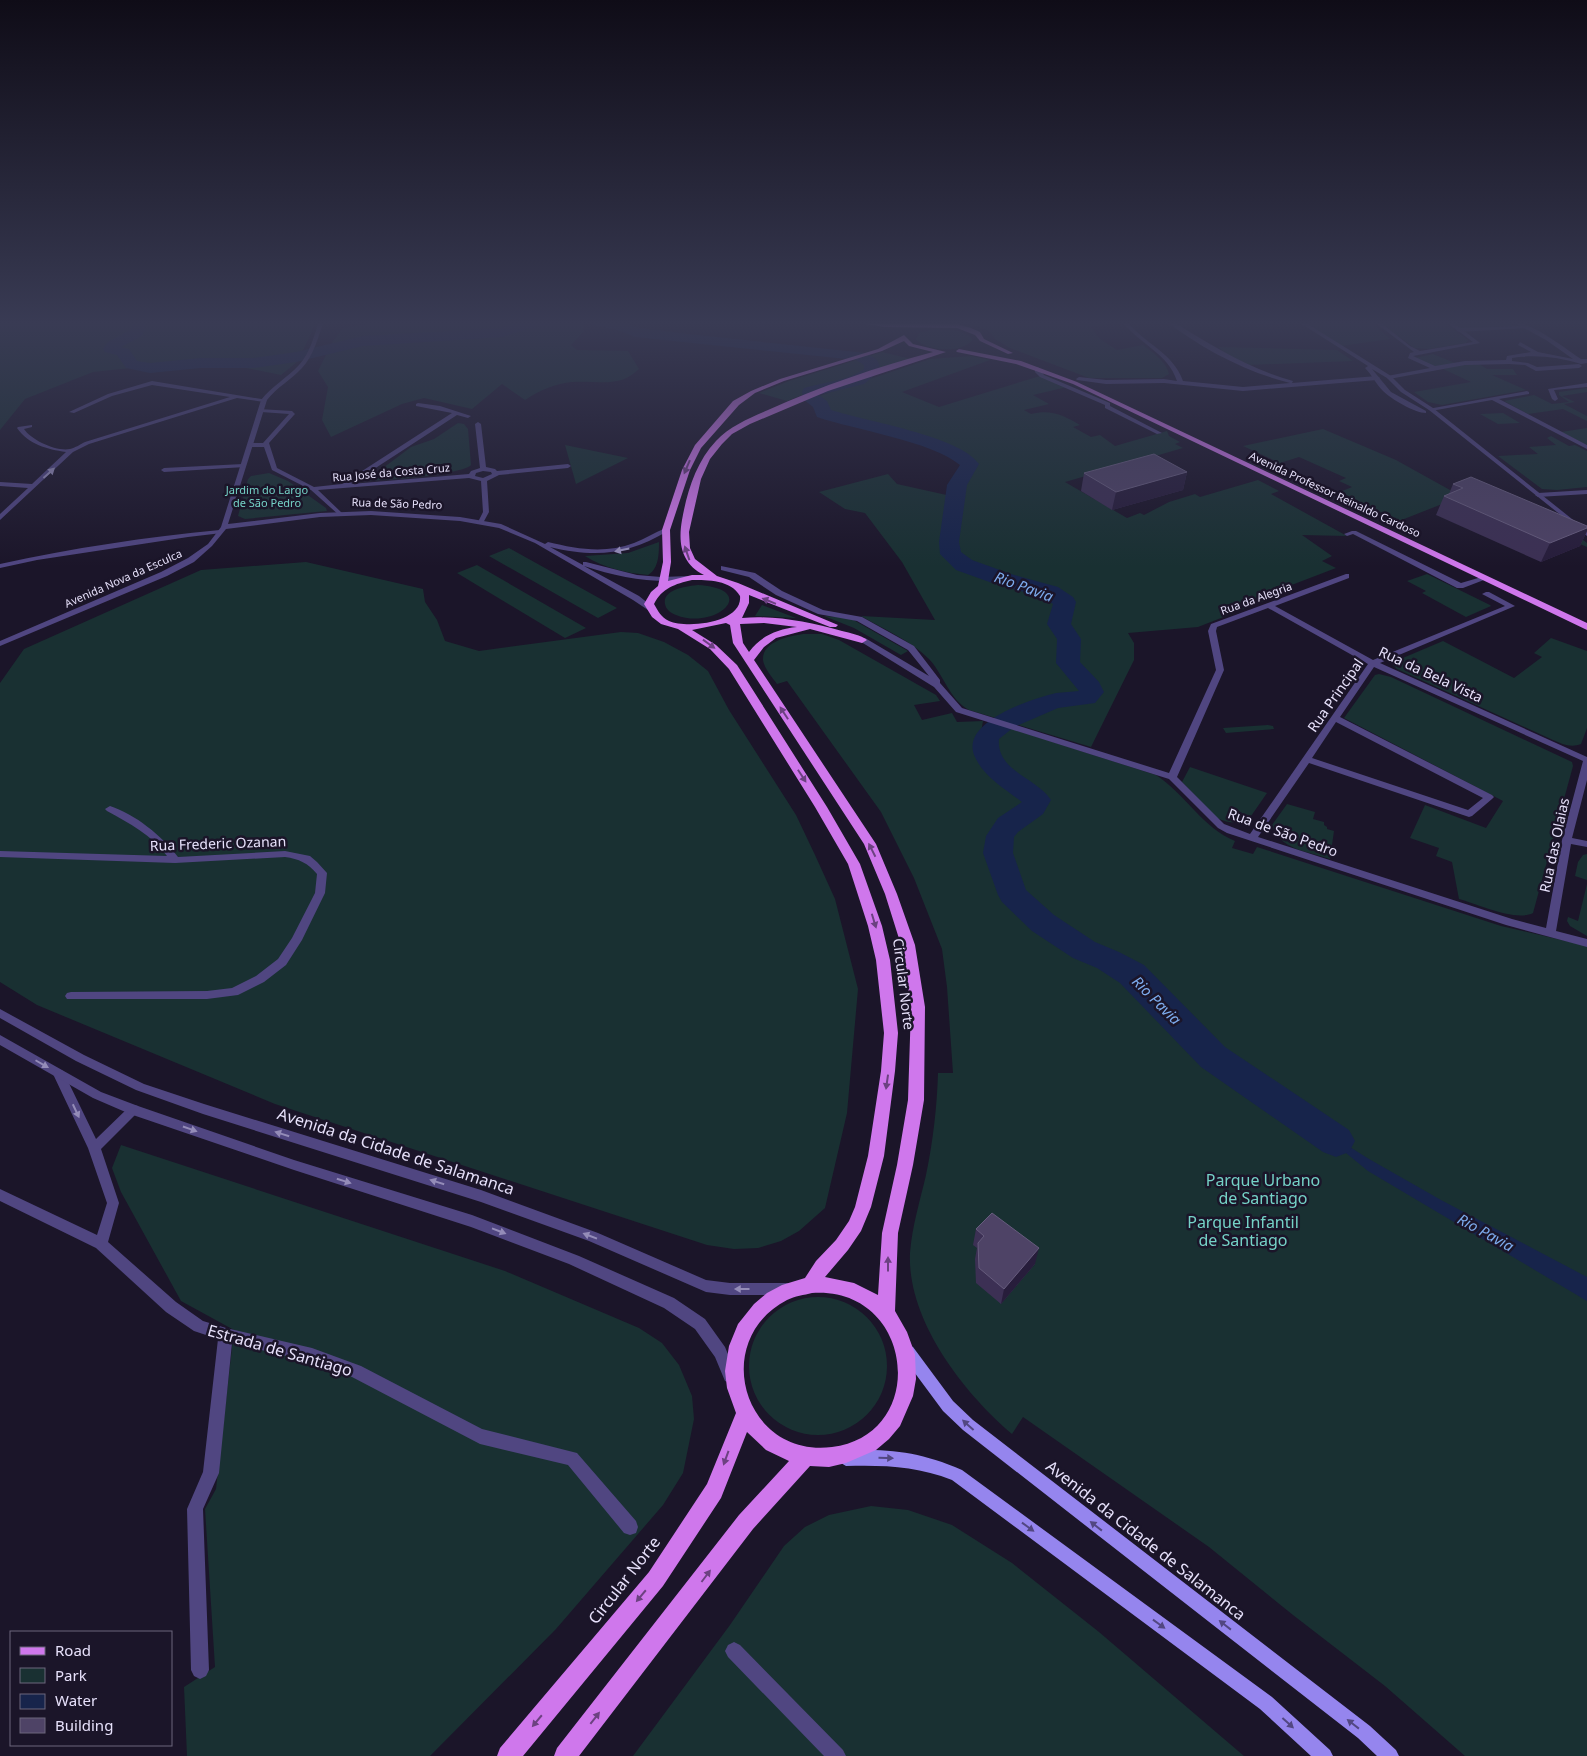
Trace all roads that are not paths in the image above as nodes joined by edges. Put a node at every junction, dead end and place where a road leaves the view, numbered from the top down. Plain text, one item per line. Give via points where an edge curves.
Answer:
1 (90, 403) edge
2 (220, 403) edge
3 (263, 403) edge
4 (736, 403) edge
5 (789, 403) edge
6 (1106, 403) edge
7 (1117, 403) edge
8 (1130, 403) edge
9 (1409, 403) edge
10 (1421, 403) edge
11 (1469, 403) edge
12 (1502, 403) edge
13 (418, 405) dead end
14 (1430, 409) junction
15 (260, 410) junction
16 (1421, 410) junction
17 (72, 412) dead end
18 (456, 413) junction
19 (468, 416) dead end
20 (1144, 416) junction
21 (1131, 419) junction
22 (478, 424) dead end
23 (1452, 425) junction
24 (30, 426) dead end
25 (1159, 433) dead end
26 (251, 445) junction
27 (267, 445) junction
28 (1587, 447) edge
29 (71, 451) junction
30 (243, 466) junction
31 (568, 466) dead end
32 (483, 469) junction
33 (164, 470) dead end
34 (496, 473) junction
35 (470, 476) junction
36 (484, 480) junction
37 (0, 484) edge
38 (34, 486) junction
39 (344, 486) junction
40 (313, 489) junction
41 (1587, 492) edge
42 (1538, 495) junction
43 (340, 514) junction
44 (0, 518) edge
45 (480, 522) junction
46 (222, 530) junction
47 (666, 530) junction
48 (1347, 534) dead end
49 (1587, 534) edge
50 (538, 542) junction
51 (562, 556) junction
52 (0, 566) edge
53 (724, 568) dead end
54 (1346, 576) dead end
55 (1485, 578) junction
56 (724, 581) junction
57 (663, 583) junction
58 (736, 586) junction
59 (1486, 594) dead end
60 (1268, 606) junction
61 (651, 610) junction
62 (738, 617) junction
63 (1587, 619) edge
64 (666, 622) junction
65 (1587, 627) edge
66 (822, 629) junction
67 (862, 640) junction
68 (0, 644) edge
69 (916, 656) junction
70 (749, 660) junction
71 (895, 660) junction
72 (1373, 663) junction
73 (944, 691) junction
74 (1335, 718) junction
75 (1306, 760) junction
76 (1587, 761) edge
77 (1172, 777) junction
78 (110, 809) dead end
79 (1252, 838) junction
80 (1567, 840) junction
81 (1587, 844) edge
82 (0, 854) edge
83 (174, 860) junction
84 (1550, 934) junction
85 (1587, 944) edge
86 (71, 996) dead end
87 (0, 1013) edge
88 (0, 1039) edge
89 (59, 1074) junction
90 (134, 1110) junction
91 (94, 1148) junction
92 (0, 1195) edge
93 (101, 1244) junction
94 (809, 1286) junction
95 (791, 1289) junction
96 (886, 1313) junction
97 (226, 1335) junction
98 (896, 1336) junction
99 (734, 1386) junction
100 (745, 1413) junction
101 (813, 1457) junction
102 (630, 1527) dead end
103 (734, 1651) dead end
104 (200, 1670) dead end
105 (508, 1756) edge
106 (565, 1756) edge
107 (838, 1756) edge
108 (1324, 1756) edge
109 (1390, 1756) edge

1 - 17 street
2 - 29 street via 99,438
3 - 15 street, Avenida Nova da Esculca
4 -> 47 main road via 695,452
56 -> 5 main road via 701,571 689,560 686,552 687,520 698,482 708,455 726,434
6 - 21 street via 1107,407
7 - 20 main road, Avenida Professor Reinaldo Cardoso
8 - 63 main road, Avenida Professor Reinaldo Cardoso
9 - 16 street
10 - 14 street
11 - 14 street
12 - 28 street
13 - 18 street
14 - 16 street
14 - 23 street
15 - 26 street, Avenida Nova da Esculca
15 - 27 street via 292,414
16 - 23 street
18 - 19 street
18 - 39 street
20 - 21 street
20 - 55 main road, Avenida Professor Reinaldo Cardoso
21 - 25 street
22 - 32 street
23 - 42 street
24 - 29 street via 20,428 25,436 47,446
26 - 27 street
26 - 30 street, Avenida Nova da Esculca
27 - 40 street via 274,469
38 -> 29 street
30 - 33 street
30 - 46 street, Avenida Nova da Esculca
31 - 34 street
32 - 34 street
32 - 35 street
34 - 36 street
35 - 36 street
35 - 39 street, Rua José da Costa Cruz
36 - 45 street via 486,512
37 - 38 street
38 - 44 street
39 - 40 street, Rua José da Costa Cruz
40 - 43 street
41 - 42 street
42 - 49 street
43 - 45 street, Rua de São Pedro via 425,516
43 - 46 street, Rua de São Pedro
45 - 50 street, Rua de São Pedro via 501,526
46 - 52 street, Rua de São Pedro
46 - 68 street, Avenida Nova da Esculca via 210,546 164,574
47 -> 50 street via 646,543 614,551 576,551
47 - 57 main road via 667,562
48 - 55 street via 1354,532 1460,586
50 - 51 street, Rua de São Pedro
51 - 57 street via 630,577
51 - 61 street via 630,594
53 - 69 street via 752,575 779,593 821,612 859,619 911,648
54 - 60 street, Rua da Alegria
55 - 65 main road, Avenida Professor Reinaldo Cardoso
56 - 57 main road via 696,577
56 - 58 main road
57 - 61 main road via 650,598
58 - 62 main road, Circular Norte via 746,598
67 -> 58 main road
59 - 72 street, Rua Principal via 1511,606
60 - 72 street, Rua da Bela Vista
60 - 77 street, Rua da Alegria via 1214,626 1212,631 1220,670
61 - 64 main road, Circular Norte
62 - 64 main road via 719,624 692,627
62 - 66 main road
62 - 70 main road, Circular Norte via 738,643
64 -> 94 main road, Circular Norte via 706,642 724,656 732,668 854,864 883,960 891,1033 876,1156 863,1207 854,1226
66 - 67 main road
66 - 70 main road via 792,630 773,636 759,645
67 - 71 street, Rua de São Pedro
69 - 71 street via 910,661
69 - 73 street
96 -> 70 main road, Circular Norte via 890,1233 916,1100 918,1007 908,945 870,844
71 - 73 street, Rua de São Pedro
72 - 74 street, Rua Principal
72 - 76 street, Rua da Bela Vista
73 - 77 street, Rua de São Pedro via 959,710
74 - 75 street, Rua Principal
74 - 75 street via 1488,797 1469,814
75 - 79 street, Rua Principal
76 - 80 street, Rua das Olaias
77 - 79 street, Rua de São Pedro via 1221,826
78 - 83 street via 146,830 164,845
79 - 84 street, Rua de São Pedro
80 - 81 street
80 - 84 street, Rua das Olaias
82 - 83 street, Rua Frederic Ozanan
83 - 86 street, Rua Frederic Ozanan via 285,854 302,856 314,863 322,874 320,893 297,940 282,962 260,979 234,992
84 - 85 street, Rua de São Pedro
95 -> 87 street, Avenida da Cidade de Salamanca via 706,1286 593,1237 481,1196 203,1110 140,1087
88 -> 89 street
89 - 90 street
89 -> 91 street
90 - 91 street
90 -> 99 street via 472,1221 574,1260 669,1303 700,1324 720,1352
91 - 93 street via 113,1203
92 - 93 street, Estrada de Santiago
93 - 97 street, Estrada de Santiago via 171,1307 199,1326
94 - 95 main road
94 - 96 main road via 841,1287 865,1297
95 - 99 main road via 770,1300 752,1316 740,1337 733,1360
96 - 98 main road
97 - 102 street, Estrada de Santiago via 312,1355 347,1368 480,1436 572,1458
97 - 104 street via 211,1473 194,1509
98 - 101 main road via 908,1362 907,1391 896,1418 876,1440 850,1454
109 -> 98 main road, Avenida da Cidade de Salamanca via 1364,1732 968,1425 948,1406
99 - 100 main road
100 - 101 main road via 764,1436 790,1452
100 -> 105 main road, Circular Norte via 714,1491 656,1579
106 -> 101 main road via 746,1522
101 -> 108 main road via 912,1459 957,1475 1266,1704
103 - 107 street

